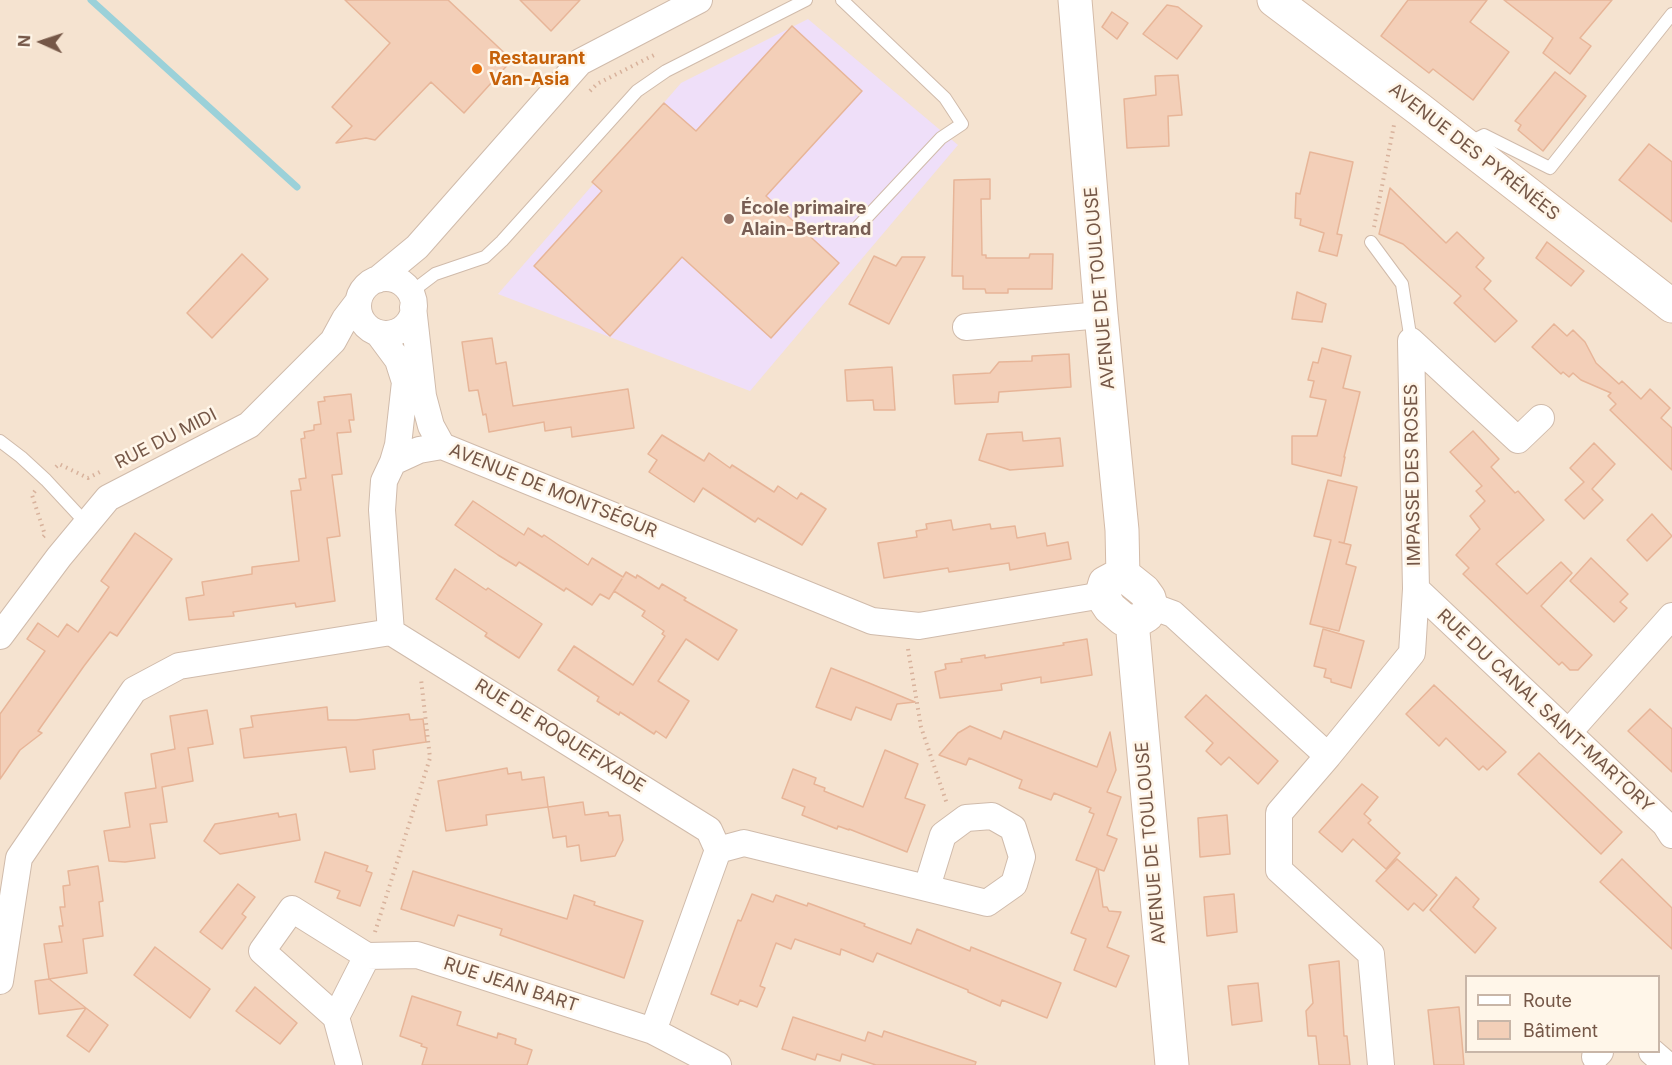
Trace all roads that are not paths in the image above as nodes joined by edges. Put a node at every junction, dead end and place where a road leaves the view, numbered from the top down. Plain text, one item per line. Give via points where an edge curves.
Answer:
1 (699, 0) edge
2 (806, 0) edge
3 (842, 0) edge
4 (1075, 0) edge
5 (1274, 0) edge
6 (1672, 14) edge
7 (1465, 145) junction
8 (854, 231) dead end
9 (1371, 242) road end
10 (417, 247) junction
11 (377, 280) junction
12 (410, 296) junction
13 (358, 302) junction
14 (1672, 306) edge
15 (1101, 315) junction
16 (966, 327) dead end
17 (375, 332) junction
18 (333, 341) junction
19 (1411, 341) junction
20 (1541, 418) dead end
21 (0, 441) edge
22 (442, 446) junction
23 (393, 462) junction
24 (86, 523) junction
25 (1113, 586) junction
26 (1416, 589) junction
27 (1141, 614) junction
28 (1672, 616) edge
29 (391, 632) junction
30 (0, 636) edge
31 (1568, 732) junction
32 (1328, 756) junction
33 (1672, 835) edge
34 (718, 850) junction
35 (927, 887) junction
36 (367, 956) junction
37 (0, 981) edge
38 (336, 1017) junction
39 (653, 1031) junction
40 (1653, 1053) edge
41 (349, 1065) edge
42 (718, 1065) edge
43 (1172, 1065) edge
44 (1381, 1065) edge
45 (1667, 1065) edge

1 - 10 street, RUE DU MIDI via 580,62
2 - 12 lane via 666,71 637,92 502,242 484,257 435,274
3 - 8 lane via 945,98 962,124 941,138
4 - 15 street, AVENUE DE TOULOUSE
5 - 7 street, AVENUE DES PYRÉNÉES
6 - 7 lane via 1550,168 1484,135
7 - 14 street, AVENUE DES PYRÉNÉES
9 - 19 lane via 1402,284
10 - 11 street, RUE DU MIDI
10 - 12 street, RUE DU MIDI
11 - 12 street via 403,284
11 - 13 street, RUE DU MIDI via 367,286
12 - 17 street, RUE DU MIDI via 412,315 404,327 392,333
12 - 22 street via 423,396 431,426
13 - 17 street via 360,316
13 - 18 street, RUE DU MIDI
15 - 16 street
15 - 25 street, AVENUE DE TOULOUSE via 1122,530
17 - 18 street, RUE DU MIDI
17 - 23 street via 398,360 405,382
18 - 24 street, RUE DU MIDI via 249,425 108,498
19 - 20 street, IMPASSE DES ROSES via 1518,440
19 - 26 street, IMPASSE DES ROSES
21 - 24 lane via 46,480
22 - 23 street, AVENUE DE MONTSÉGUR via 419,450
22 - 25 street, AVENUE DE MONTSÉGUR via 872,621 919,626
23 - 29 street via 384,481 382,510
24 - 30 street, RUE DU MIDI
25 - 27 street via 1110,608 1122,619
26 - 31 street, RUE DU CANAL SAINT-MARTORY
26 - 32 street, IMPASSE DES ROSES via 1412,653
27 - 32 street via 1173,614
27 - 43 street, AVENUE DE TOULOUSE
28 - 31 street
29 - 34 street, RUE DE ROQUEFIXADE via 709,830
29 - 37 street via 179,666 134,690 19,858
31 - 33 street, RUE DU CANAL SAINT-MARTORY
32 - 44 street, IMPASSE DES ROSES via 1280,813 1279,870 1371,954
34 - 35 street via 744,843
34 - 39 street
35 - 35 street via 987,903 1014,884 1022,857 1013,828 992,816 966,818 943,835
36 - 38 street
36 - 38 street via 292,909 262,951
36 - 39 street, RUE JEAN BART via 417,955
38 - 41 street
39 - 42 street, RUE JEAN BART
40 - 45 street

